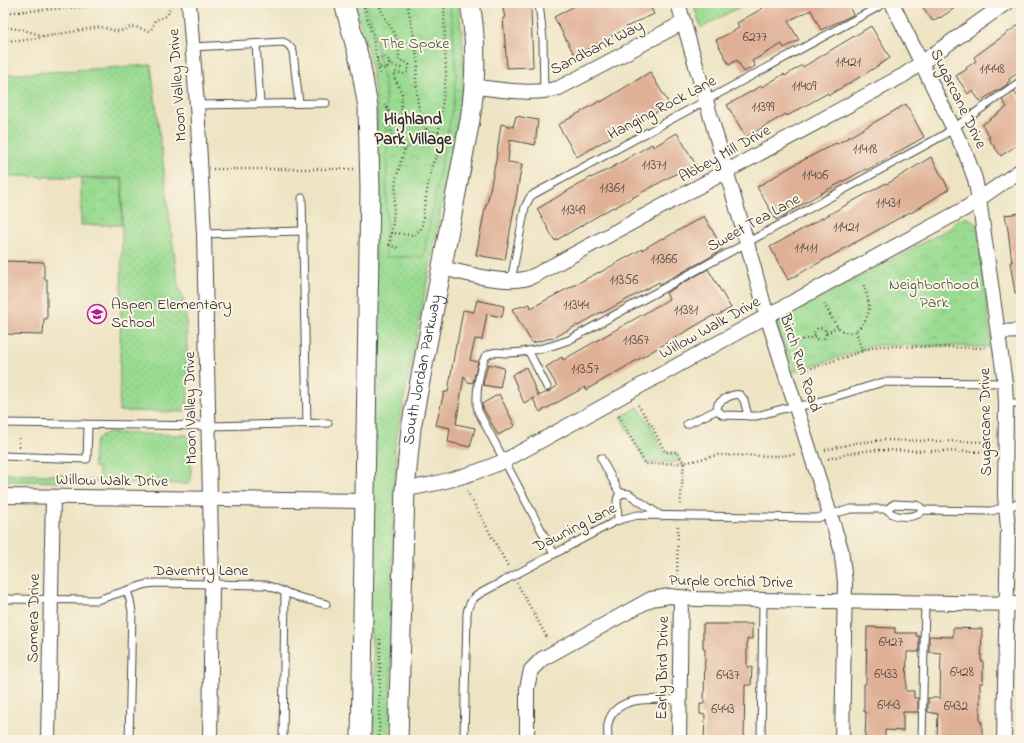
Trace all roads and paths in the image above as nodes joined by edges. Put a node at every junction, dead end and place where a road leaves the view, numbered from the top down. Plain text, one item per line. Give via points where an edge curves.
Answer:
1 (131, 3) edge
2 (171, 3) edge
3 (189, 3) edge
4 (344, 3) edge
5 (379, 3) edge
6 (407, 3) edge
7 (446, 3) edge
8 (470, 3) edge
9 (678, 3) edge
10 (883, 3) edge
11 (892, 3) edge
12 (1006, 3) edge
13 (542, 4) edge
14 (3, 13) edge
15 (684, 22) junction
16 (3, 27) edge
17 (46, 37) junction
18 (3, 40) edge
19 (256, 44) junction
20 (192, 47) junction
21 (377, 59) dead end
22 (921, 62) junction
23 (389, 64) junction
24 (379, 67) dead end
25 (404, 69) dead end
26 (1021, 81) edge
27 (474, 87) junction
28 (544, 92) junction
29 (706, 100) junction
30 (299, 103) junction
31 (326, 103) dead end
32 (260, 104) junction
33 (383, 104) dead end
34 (197, 105) junction
35 (954, 128) junction
36 (426, 129) junction
37 (438, 133) junction
38 (384, 136) dead end
39 (392, 136) junction
40 (356, 168) dead end
41 (209, 169) dead end
42 (1021, 170) edge
43 (727, 172) junction
44 (302, 198) dead end
45 (979, 199) junction
46 (302, 231) junction
47 (391, 233) junction
48 (204, 234) junction
49 (382, 243) dead end
50 (747, 243) junction
51 (389, 245) junction
52 (398, 248) dead end
53 (442, 268) junction
54 (511, 281) junction
55 (863, 283) dead end
56 (824, 304) dead end
57 (767, 316) junction
58 (838, 326) junction
59 (856, 331) junction
60 (1021, 331) edge
61 (826, 332) junction
62 (998, 332) junction
63 (815, 337) junction
64 (791, 344) dead end
65 (986, 348) dead end
66 (529, 352) junction
67 (862, 352) junction
68 (800, 372) dead end
69 (1005, 383) junction
70 (547, 388) dead end
71 (1006, 403) junction
72 (1021, 403) edge
73 (638, 405) dead end
74 (796, 406) junction
75 (718, 410) junction
76 (618, 416) dead end
77 (748, 416) junction
78 (3, 423) edge
79 (88, 424) junction
80 (307, 424) junction
81 (328, 424) dead end
82 (687, 424) dead end
83 (209, 426) junction
84 (991, 442) dead end
85 (825, 450) dead end
86 (991, 452) dead end
87 (797, 454) dead end
88 (3, 456) edge
89 (601, 458) dead end
90 (828, 459) dead end
91 (504, 461) junction
92 (684, 464) junction
93 (405, 489) junction
94 (467, 491) dead end
95 (620, 494) junction
96 (3, 496) edge
97 (53, 497) junction
98 (210, 499) junction
99 (364, 501) junction
100 (1021, 503) edge
101 (1006, 507) junction
102 (887, 509) junction
103 (923, 510) junction
104 (830, 514) junction
105 (661, 516) junction
106 (618, 520) junction
107 (554, 554) junction
108 (513, 576) junction
109 (212, 584) junction
110 (127, 591) junction
111 (285, 592) junction
112 (681, 597) junction
113 (3, 599) edge
114 (51, 600) junction
115 (763, 600) junction
116 (844, 600) junction
117 (925, 602) junction
118 (1006, 603) junction
119 (326, 604) dead end
120 (1021, 604) edge
121 (548, 639) dead end
122 (679, 700) junction
123 (48, 740) edge
124 (129, 740) edge
125 (210, 740) edge
126 (283, 740) edge
127 (361, 740) edge
128 (398, 740) edge
129 (464, 740) edge
130 (526, 740) edge
131 (608, 740) edge
132 (679, 740) edge
133 (761, 740) edge
134 (842, 740) edge
135 (922, 740) edge
136 (1004, 740) edge

1 - 14 path
2 - 17 path via 167,16 155,20 153,28 147,31 134,26 119,32 99,27
3 - 20 street, Moon Valley Drive
4 - 99 street via 360,62 368,107 370,189
5 - 39 path via 382,14 395,35 399,60 409,66 408,72 395,72 402,94 403,118 398,128 399,144 396,146 393,144
6 - 36 path via 418,66 418,105
7 - 37 path via 446,76
8 - 27 street, South Jordan Parkway via 475,50
9 - 15 street, Birch Run Road
10 - 29 lane, Hanging Rock Lane
11 - 22 street, Sugarcane Drive
12 - 22 street, Abbey Mill Drive
13 - 28 lane
15 - 28 street, Sandbank Way via 567,85
15 - 29 street, Birch Run Road
16 - 17 path
17 - 18 path via 20,41
19 - 20 lane
19 - 30 lane via 283,42 290,45
19 - 32 lane
20 - 34 street, Moon Valley Drive
21 - 23 path via 384,57 388,59
22 - 35 street, Sugarcane Drive
22 - 43 street, Abbey Mill Drive via 904,75
23 - 24 path via 387,68
23 - 25 path
26 - 35 lane, Sweet Tea Lane
27 - 28 street, Sandbank Way
27 - 53 street, South Jordan Parkway
29 - 43 street, Birch Run Road
29 - 54 lane, Hanging Rock Lane via 530,197
30 - 31 lane
30 - 32 lane
32 - 34 lane
33 - 39 path via 391,113
34 - 48 street, Moon Valley Drive
35 - 45 street, Sugarcane Drive via 971,165
35 - 50 lane, Sweet Tea Lane
36 - 37 path
36 - 47 path via 428,134 424,140 405,148 396,179
37 - 47 path via 438,154 430,174 422,228 414,235
38 - 39 path
40 - 41 path
42 - 45 street, Willow Walk Drive
43 - 50 street, Birch Run Road
43 - 54 street, Abbey Mill Drive via 541,272
44 - 46 lane
45 - 57 street, Willow Walk Drive
45 - 62 street, Sugarcane Drive
46 - 48 lane
46 - 80 lane
47 - 51 path
48 - 83 street, Moon Valley Drive
49 - 51 path
50 - 57 street, Birch Run Road
50 - 66 lane, Sweet Tea Lane via 569,340
51 - 52 path
53 - 54 street, Abbey Mill Drive
53 - 93 street, South Jordan Parkway via 411,428
55 - 59 path via 869,308 862,326
56 - 58 path
57 - 74 street, Birch Run Road
57 - 91 street, Willow Walk Drive
58 - 59 path via 845,332
58 - 61 path
59 - 67 path
60 - 62 street
61 - 63 path via 822,340
61 - 63 path via 822,328 817,329
62 - 69 street, Sugarcane Drive
63 - 64 path
65 - 67 path via 878,346
66 - 70 lane
66 - 91 lane, Sweet Tea Lane via 495,352 487,354 484,359 477,392 478,411
67 - 68 path
69 - 71 street, Sugarcane Drive
69 - 74 lane via 883,382 811,404
71 - 72 lane
71 - 101 street, Sugarcane Drive
73 - 92 path via 665,452 677,452
74 - 77 lane
74 - 104 street, Birch Run Road
75 - 77 lane via 723,415
75 - 77 lane via 720,402 737,394 743,397
75 - 82 lane
76 - 92 path via 645,464
78 - 79 lane
79 - 83 lane
79 - 88 lane via 87,459
80 - 81 lane
80 - 83 lane
83 - 98 street, Moon Valley Drive
84 - 85 path via 877,441
86 - 90 path via 873,450
87 - 92 path via 718,455
89 - 95 lane
91 - 93 street, Willow Walk Drive via 449,481
91 - 107 lane
93 - 128 street, South Jordan Parkway
94 - 108 path
95 - 105 lane via 628,494
95 - 106 lane via 617,500
96 - 97 street, Willow Walk Drive
97 - 98 street, Willow Walk Drive
97 - 114 street, Somera Drive
98 - 99 street, Willow Walk Drive
98 - 109 street, Moon Valley Drive
99 - 127 street
100 - 101 lane, Dawning Lane
101 - 103 lane, Dawning Lane via 991,511
101 - 118 street, Sugarcane Drive
102 - 103 lane, Dawning Lane via 894,504 913,504
102 - 103 lane, Dawning Lane via 896,516 915,516
102 - 104 lane, Dawning Lane via 851,509
104 - 105 lane, Dawning Lane via 817,518
104 - 116 street, Birch Run Road via 843,560
105 - 106 lane, Dawning Lane via 638,515
106 - 107 lane, Dawning Lane
107 - 108 lane, Dawning Lane
108 - 121 path
108 - 129 lane, Dawning Lane via 476,596 468,609
109 - 110 lane, Daventry Lane via 152,583
109 - 111 lane, Daventry Lane via 266,585
109 - 125 street, Moon Valley Drive
110 - 114 lane, Daventry Lane via 97,600
110 - 124 lane via 132,612
111 - 119 lane, Daventry Lane
111 - 126 lane
112 - 115 street, Purple Orchid Drive
112 - 122 street, Early Bird Drive
112 - 130 street, Purple Orchid Drive via 651,599 542,659 531,670 527,688
113 - 114 lane, Daventry Lane
114 - 123 street, Somera Drive
115 - 116 street, Purple Orchid Drive
115 - 133 lane
116 - 117 street, Purple Orchid Drive
116 - 134 street, Birch Run Road
117 - 118 street, Purple Orchid Drive
117 - 135 lane
118 - 120 street, Purple Orchid Drive
118 - 136 street, Sugarcane Drive
122 - 131 lane via 645,699 625,705 614,712 608,724
122 - 132 street, Early Bird Drive

